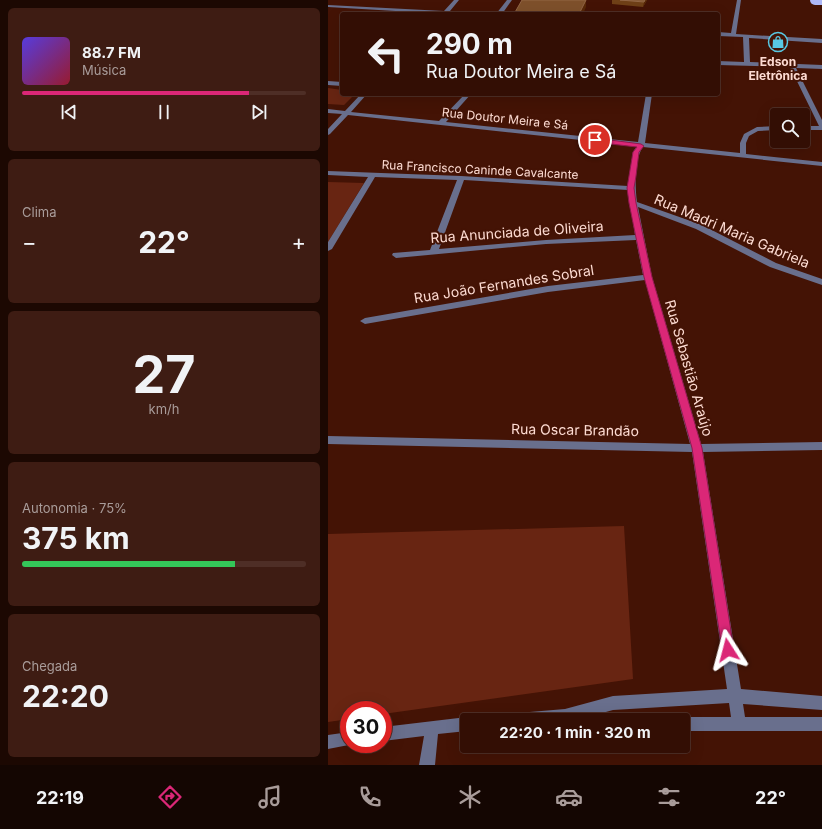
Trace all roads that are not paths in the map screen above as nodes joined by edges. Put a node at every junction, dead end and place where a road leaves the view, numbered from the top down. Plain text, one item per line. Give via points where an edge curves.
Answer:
1 (457, 0) edge
2 (510, 0) edge
3 (739, 0) edge
4 (816, 0) edge
5 (822, 0) edge
6 (328, 6) edge
7 (410, 12) edge
8 (446, 12) edge
9 (501, 12) edge
10 (720, 34) edge
11 (733, 35) junction
12 (746, 36) junction
13 (822, 41) edge
14 (720, 63) edge
15 (747, 64) junction
16 (792, 66) junction
17 (822, 67) edge
18 (328, 83) edge
19 (340, 84) edge
20 (362, 96) edge
21 (466, 96) edge
22 (649, 96) edge
23 (328, 111) edge
24 (346, 114) junction
25 (441, 123) junction
26 (822, 127) edge
27 (810, 128) edge
28 (770, 129) edge
29 (328, 133) edge
30 (641, 146) junction
31 (743, 156) junction
32 (822, 164) edge
33 (328, 174) edge
34 (373, 175) junction
35 (461, 178) junction
36 (631, 188) junction
37 (632, 203) junction
38 (640, 237) junction
39 (328, 249) edge
40 (434, 251) junction
41 (396, 255) dead end
42 (648, 277) junction
43 (822, 282) edge
44 (365, 321) dead end
45 (328, 440) edge
46 (822, 446) edge
47 (697, 448) junction
48 (735, 696) junction
49 (822, 703) edge
50 (585, 713) edge
51 (739, 723) junction
52 (690, 724) edge
53 (822, 724) edge
54 (460, 725) edge
55 (432, 727) junction
56 (392, 733) edge
57 (340, 740) edge
58 (328, 742) edge
59 (427, 765) edge

1 - 8 street
2 - 9 street
3 - 11 street
4 - 5 main road
6 - 7 street
10 - 11 street
11 - 12 street
12 - 13 street
12 - 15 street
14 - 15 street
15 - 16 street
16 - 17 street
16 - 26 street
18 - 19 street
20 - 24 street
21 - 25 street
22 - 30 street, Rua Sebastião Araújo
23 - 24 street, Rua Doutor Meira e Sá
24 - 25 street, Rua Doutor Meira e Sá
24 - 29 street
25 - 30 street, Rua Doutor Meira e Sá
26 - 27 street
28 - 31 street via 757,130 746,135
30 - 31 street, Rua Doutor Meira e Sá
30 - 36 street, Rua Sebastião Araújo via 636,152
31 - 32 street, Rua Doutor Meira e Sá
33 - 34 street, Rua Francisco Caninde Cavalcante
34 - 35 street, Rua Francisco Caninde Cavalcante
34 - 39 street
35 - 36 street, Rua Francisco Caninde Cavalcante
35 - 40 street
36 - 37 street, Rua Sebastião Araújo
37 - 38 street, Rua Sebastião Araújo
37 - 43 street, Rua Madri Maria Gabriela via 699,228 767,263
38 - 40 street, Rua Anunciada de Oliveira
38 - 42 street, Rua Sebastião Araújo
40 - 41 street, Rua Anunciada de Oliveira
42 - 44 street, Rua João Fernandes Sobral via 548,289
42 - 47 street, Rua Sebastião Araújo
45 - 47 street, Rua Oscar Brandão
46 - 47 street, Rua Oscar Brandão
47 - 48 street, Rua Sebastião Araújo
48 - 49 street
48 - 50 street via 613,703
48 - 51 street, Rua Sebastião Araújo
51 - 52 street
51 - 53 street
54 - 55 street
55 - 56 street
55 - 59 street
57 - 58 street

